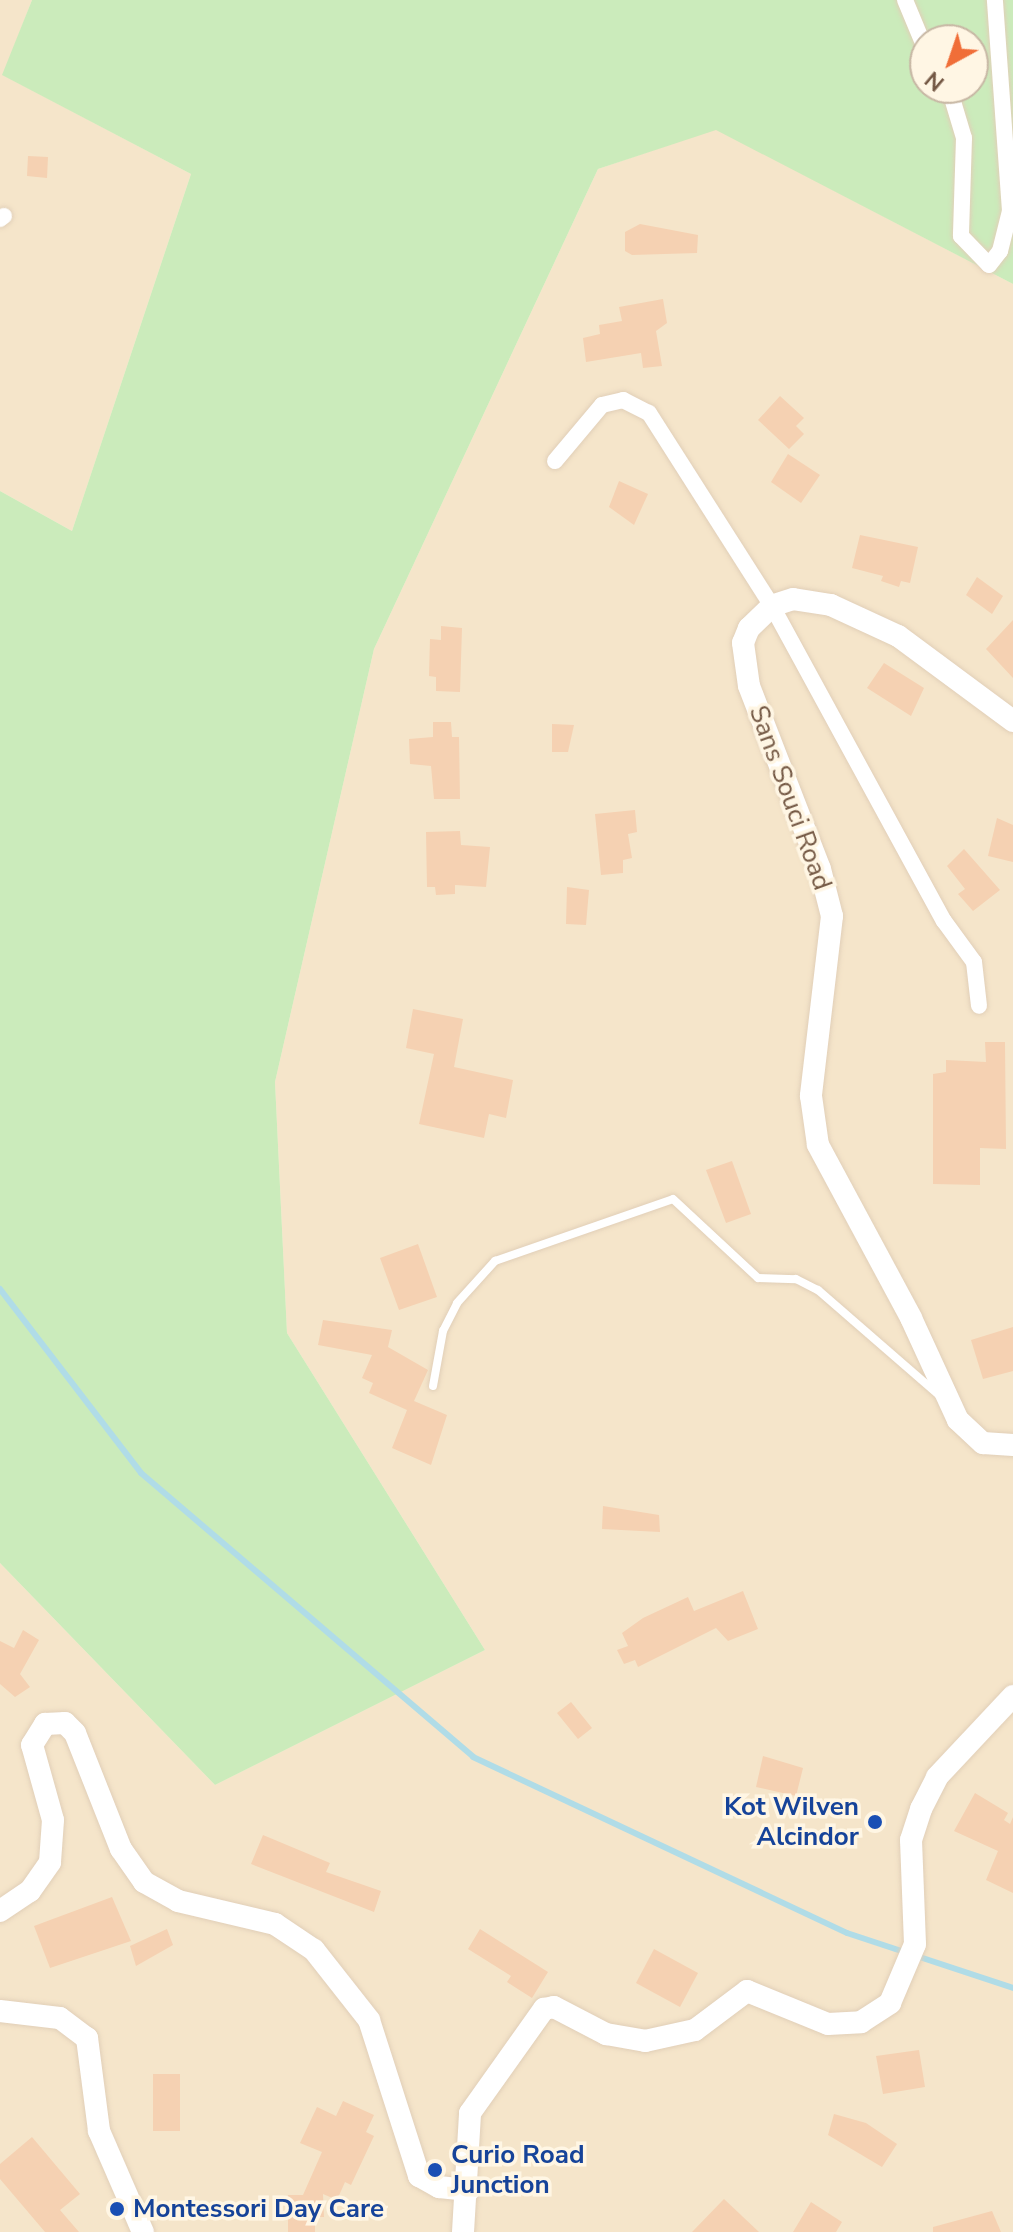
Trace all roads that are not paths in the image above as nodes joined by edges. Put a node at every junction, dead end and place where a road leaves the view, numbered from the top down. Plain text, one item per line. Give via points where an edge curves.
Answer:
1 (905, 0) edge
2 (995, 0) edge
3 (915, 24) edge
4 (954, 104) edge
5 (555, 461) dead end
6 (772, 606) junction
7 (1013, 721) edge
8 (979, 1006) dead end
9 (433, 1386) dead end
10 (952, 1406) junction
11 (1013, 1445) edge
12 (1013, 1696) edge
13 (0, 1911) edge
14 (0, 2011) edge
15 (469, 2190) junction
16 (143, 2232) edge
17 (463, 2232) edge

1 - 3 street
2 - 4 street via 1010,211 1000,251 989,265 961,236 964,138
5 - 6 street via 602,405 623,400 638,405 662,429
6 - 7 main road via 810,600 858,616 898,636
6 - 8 street via 944,921 974,962
6 - 10 main road, Sans Souci Road via 749,628 742,658 820,869 832,916 811,1096 818,1145
9 - 10 lane via 443,1331 471,1282 495,1261 673,1199 758,1278 796,1279 818,1290
10 - 11 main road, Sans Souci Road via 974,1437 992,1445
12 - 15 main road via 937,1777 921,1809 911,1840 915,1944 890,2003 861,2022 828,2024 747,1991 695,2030 645,2041 606,2034 554,2007 544,2009 470,2113
13 - 15 main road via 30,1891 50,1862 53,1820 32,1745 45,1724 65,1723 75,1733 121,1849 144,1882 178,1901 275,1924 314,1950 369,2020 419,2176 439,2187
14 - 16 main road via 60,2018 87,2038 99,2131
15 - 17 main road

